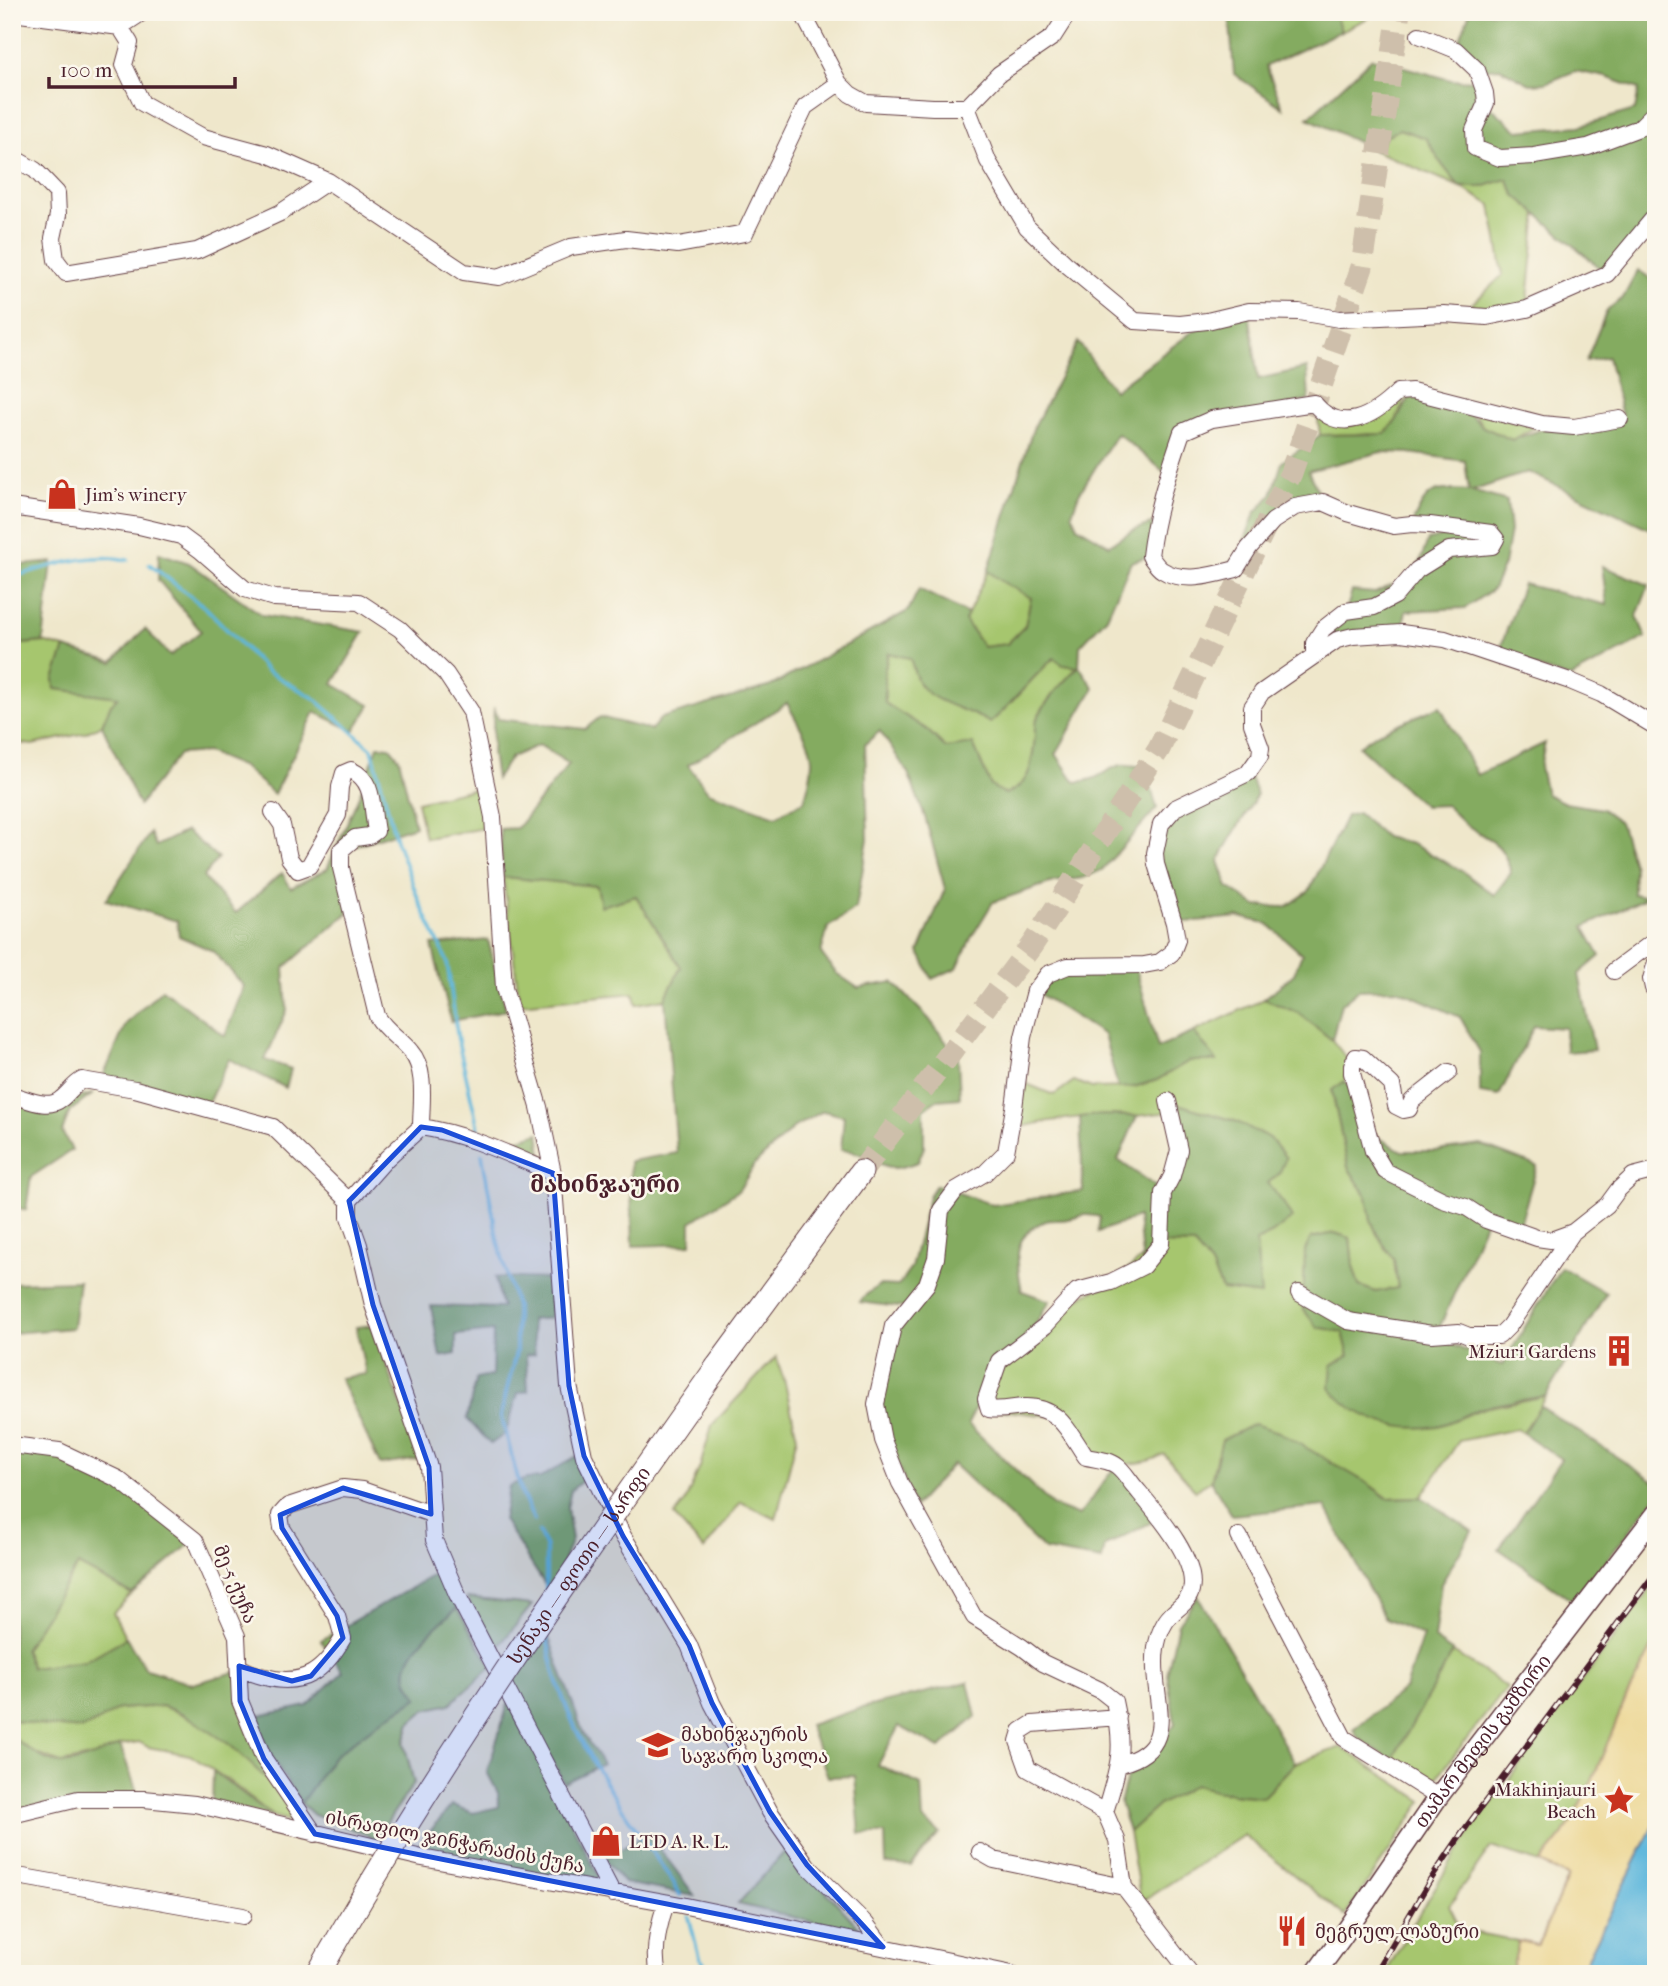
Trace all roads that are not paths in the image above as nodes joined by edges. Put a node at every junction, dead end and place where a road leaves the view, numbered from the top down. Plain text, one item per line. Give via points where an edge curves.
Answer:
1 (143, 12) edge
2 (802, 12) edge
3 (1069, 12) edge
4 (12, 13) edge
5 (120, 27) junction
6 (1419, 35) dead end
7 (839, 83) junction
8 (967, 107) junction
9 (1656, 111) edge
10 (12, 157) edge
11 (328, 181) junction
12 (1656, 215) edge
13 (1620, 419) dead end
14 (12, 507) edge
15 (1314, 654) junction
16 (1656, 727) edge
17 (273, 812) dead end
18 (1656, 954) edge
19 (1656, 962) edge
20 (1614, 971) dead end
21 (1656, 988) edge
22 (1449, 1073) dead end
23 (12, 1095) edge
24 (1168, 1101) dead end
25 (421, 1127) junction
26 (1656, 1170) edge
27 (861, 1172) tunnel mouth
28 (553, 1173) junction
29 (349, 1201) junction
30 (1573, 1232) junction
31 (1299, 1293) dead end
32 (12, 1445) edge
33 (431, 1514) junction
34 (1656, 1514) edge
35 (1239, 1536) dead end
36 (239, 1666) junction
37 (1118, 1717) junction
38 (1120, 1764) junction
39 (1438, 1797) junction
40 (1105, 1812) junction
41 (12, 1815) edge
42 (315, 1834) junction
43 (980, 1852) dead end
44 (12, 1875) edge
45 (1124, 1887) junction
46 (613, 1894) junction
47 (666, 1903) junction
48 (243, 1916) dead end
49 (883, 1947) junction
50 (318, 1974) edge
51 (657, 1974) edge
52 (1012, 1974) edge
53 (1191, 1974) edge
54 (1315, 1974) edge

1 - 5 street
2 - 7 street
3 - 8 street via 1053,37 999,74
4 - 5 street
5 - 11 street via 130,43 124,65 142,103 202,137 267,154
6 - 9 street via 1456,50 1477,71 1486,103 1474,130 1475,148 1500,158 1588,147 1639,128
7 - 8 street via 866,103
7 - 11 street via 806,107 745,233 678,245 626,239 571,247 499,277 464,272
8 - 12 street via 988,161 1027,227 1135,321 1180,324 1249,312 1339,318 1487,317 1527,309 1607,274
10 - 11 street via 34,170 57,193 55,261 66,273 197,251 280,213
13 - 15 street via 1574,427 1542,425 1412,391 1398,392 1366,417 1342,421 1323,414 1314,403 1212,419 1182,432 1154,523 1150,556 1161,569 1187,578 1236,569 1273,521 1295,507 1323,502 1394,526 1470,530 1491,533 1496,539 1492,546 1448,550 1417,570 1395,596 1374,607 1346,611 1323,629 1314,643
14 - 28 street via 181,536 245,589 274,598 359,602 400,629 446,674 471,712 494,817 504,988
15 - 16 street via 1353,635 1401,633 1445,639 1570,681
15 - 37 street via 1262,692 1252,707 1252,724 1261,748 1248,773 1175,808 1161,824 1156,864 1174,923 1177,940 1172,953 1144,965 1068,966 1048,974 1035,991 1023,1037 1006,1152 985,1173 956,1190 941,1209 936,1258 927,1284 892,1326 876,1404 883,1440 900,1483 974,1617 1043,1663 1100,1690 1114,1701
17 - 25 street via 282,825 292,865 298,870 309,866 338,815 344,773 351,769 363,775 371,791 376,831 355,838 341,850 341,868 377,1016 411,1051 421,1073
18 - 20 street via 1649,945
19 - 21 street via 1651,979
22 - 30 street via 1404,1110 1396,1106 1392,1085 1363,1058 1356,1057 1352,1073 1373,1151 1385,1171 1486,1220 1537,1238 1551,1240
23 - 29 street via 47,1105 58,1102 82,1080 135,1089 273,1127
24 - 38 street via 1179,1150 1163,1193 1161,1244 1143,1266 1111,1282 1077,1291 1045,1326 999,1361 986,1399 989,1409 1026,1407 1060,1417 1086,1457 1116,1465 1183,1553 1190,1596 1168,1618 1158,1637 1153,1668 1160,1721 1157,1742 1146,1753
25 - 28 street via 477,1142
25 - 29 street
26 - 30 street via 1633,1176
27 - 50 highway, სენაკი — ფოთი — სარფი, bridge via 556,1595 426,1792
28 - 49 street via 569,1386 584,1456 623,1536 689,1645 712,1703 770,1812 807,1865
29 - 33 street via 349,1217 373,1305 429,1467
30 - 31 street via 1499,1336 1432,1334 1348,1321
32 - 36 street, მე-5 ქუჩა via 60,1451 118,1479 195,1540 237,1636
33 - 36 street via 343,1488 288,1506 279,1515 282,1528 337,1616 343,1638 311,1676 292,1681
33 - 46 street via 434,1540 457,1594
34 - 39 main road, თამარ მეფის გამზირი
35 - 39 street via 1344,1738
36 - 42 street, მე-5 ქუჩა via 240,1701 264,1759
37 - 38 street
37 - 40 street via 1032,1724 1021,1731 1018,1741 1028,1769
38 - 40 street
39 - 54 main road, თამარ მეფის გამზირი
40 - 45 street via 1116,1840
41 - 42 street, ისრაფილ ჯინჭარაძის ქუჩა via 78,1799 144,1799 195,1804
42 - 46 street, ისრაფილ ჯინჭარაძის ქუჩა
43 - 45 street via 995,1860
44 - 48 street
45 - 53 street
46 - 47 street, ისრაფილ ჯინჭარაძის ქუჩა
47 - 49 street, ისრაფილ ჯინჭარაძის ქუჩა
47 - 51 street via 660,1921
49 - 52 street, ისრაფილ ჯინჭარაძის ქუჩა

